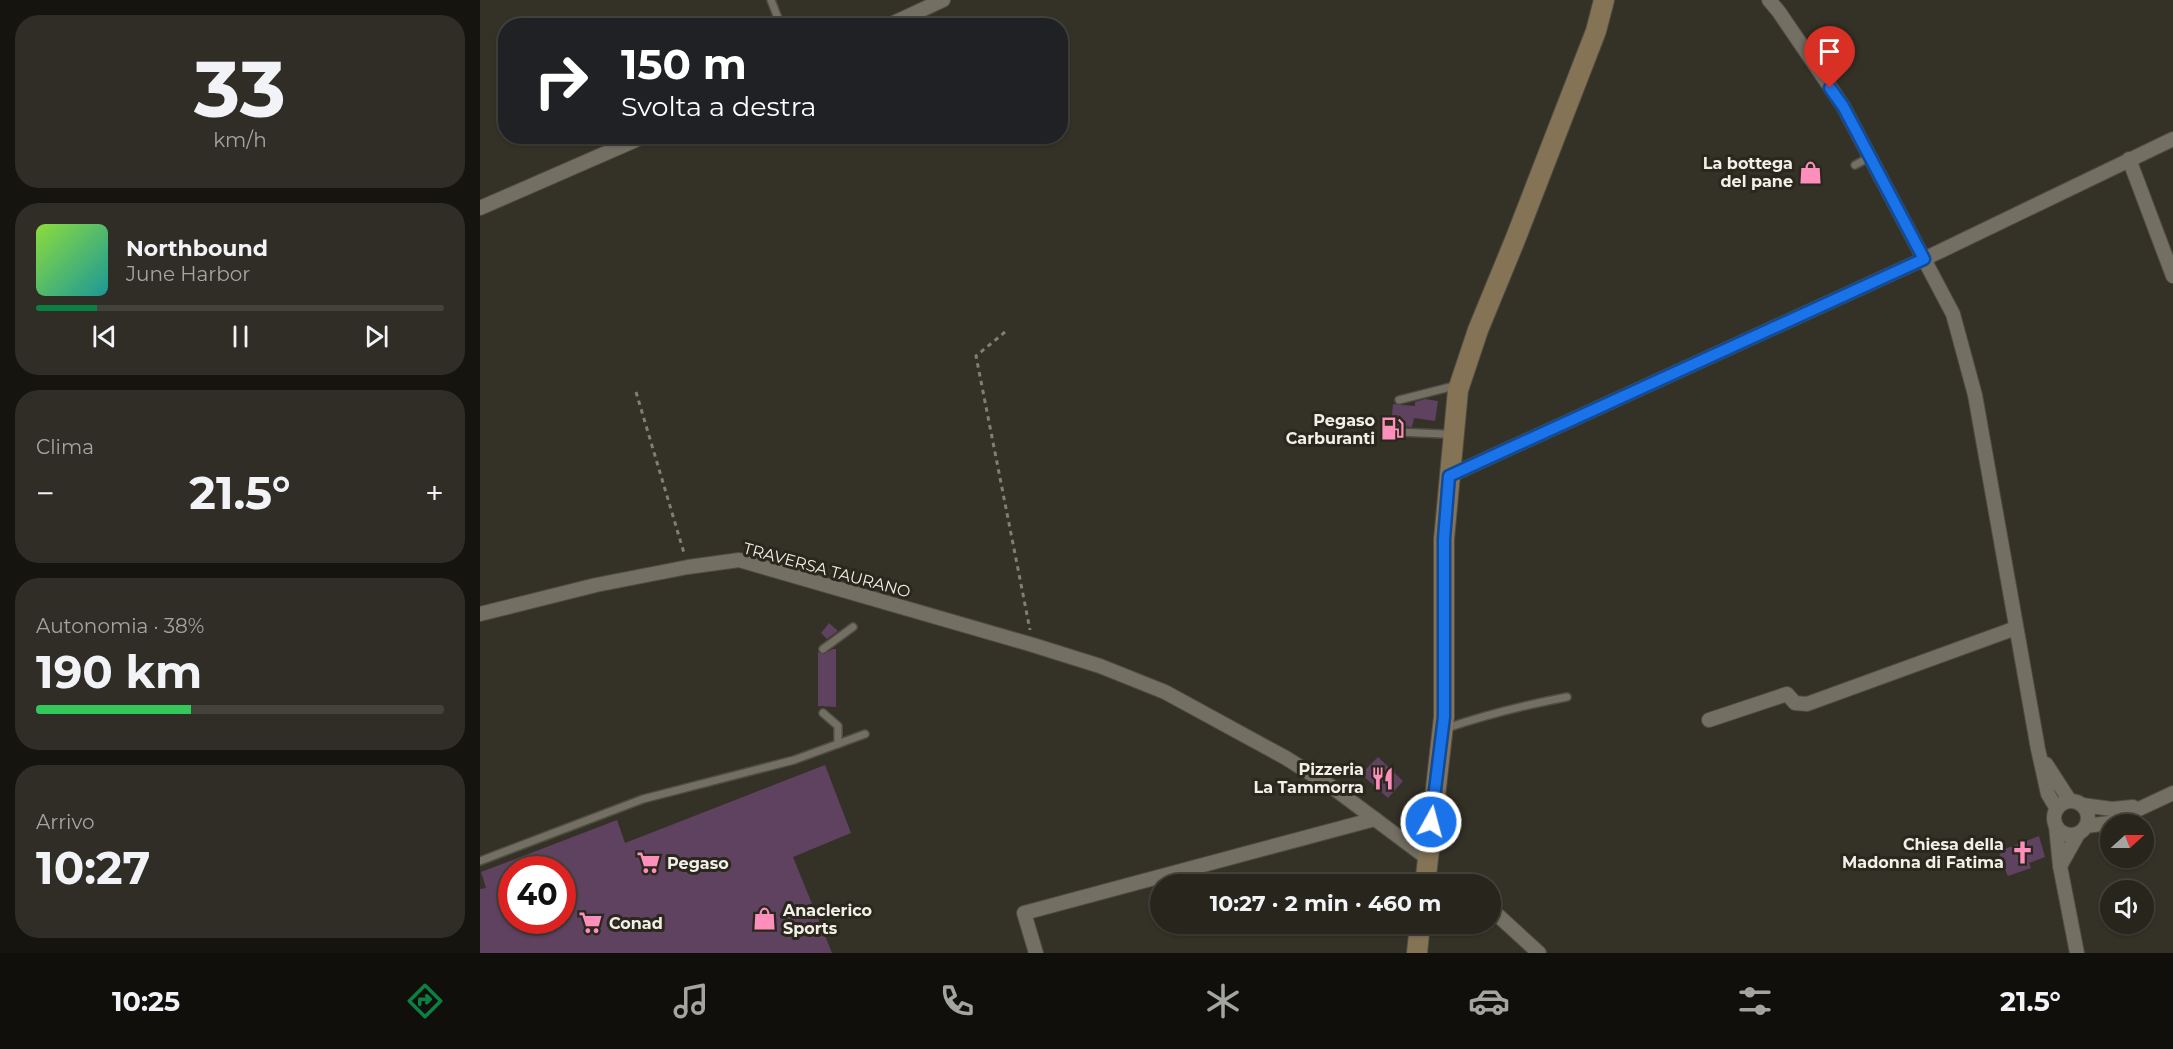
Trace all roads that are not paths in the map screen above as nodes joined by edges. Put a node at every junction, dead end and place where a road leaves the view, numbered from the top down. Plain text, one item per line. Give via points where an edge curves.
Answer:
1 (771, 0) edge
2 (943, 0) edge
3 (1605, 0) edge
4 (1769, 0) edge
5 (778, 18) edge
6 (904, 18) edge
7 (2173, 139) edge
8 (627, 144) edge
9 (1870, 157) junction
10 (2129, 159) junction
11 (1855, 165) dead end
12 (480, 208) edge
13 (1924, 259) junction
14 (2173, 276) edge
15 (1460, 384) junction
16 (1399, 400) dead end
17 (1396, 432) dead end
18 (1453, 439) junction
19 (1449, 476) junction
20 (480, 614) edge
21 (853, 627) dead end
22 (2016, 628) junction
23 (822, 650) dead end
24 (1567, 697) dead end
25 (823, 713) dead end
26 (1709, 720) dead end
27 (1442, 730) junction
28 (865, 734) dead end
29 (838, 744) junction
30 (2038, 749) junction
31 (2173, 793) edge
32 (2076, 803) junction
33 (2144, 805) junction
34 (2057, 809) junction
35 (1376, 819) junction
36 (2056, 826) junction
37 (2082, 830) junction
38 (1427, 858) junction
39 (480, 861) edge
40 (2060, 866) junction
41 (1426, 874) edge
42 (1501, 918) edge
43 (1419, 934) edge
44 (1036, 953) edge
45 (1417, 953) edge
46 (1539, 953) edge
47 (2077, 953) edge

1 - 5 lane
2 - 6 street
3 - 15 street
4 - 9 street via 1843,106
7 - 10 street
8 - 12 street
9 - 11 lane
9 - 13 street
10 - 13 street
10 - 14 street
13 - 19 street
13 - 22 street via 1953,314 1975,395
15 - 16 lane
15 - 18 street
17 - 18 lane via 1444,434
18 - 19 street
19 - 27 street via 1444,539
20 - 35 street, TRAVERSA TAURANO via 596,585 739,560 1100,666 1165,692 1286,758
21 - 23 lane
22 - 26 street via 1807,704 1795,703 1787,694
22 - 30 street
24 - 27 lane via 1489,714
25 - 29 lane via 838,726
27 - 38 street via 1427,804
28 - 29 lane
29 - 39 lane via 795,760 643,799
30 - 32 street via 2048,769
30 - 34 street via 2048,794
31 - 33 street
32 - 33 street via 2112,809
32 - 34 street
32 - 37 street via 2088,815
33 - 37 street via 2109,824
34 - 36 street
35 - 38 street, TRAVERSA TAURANO
35 - 44 street via 1024,913
36 - 37 street via 2068,835
36 - 40 street
37 - 40 street
38 - 41 street
40 - 47 street
42 - 46 street
43 - 45 street

